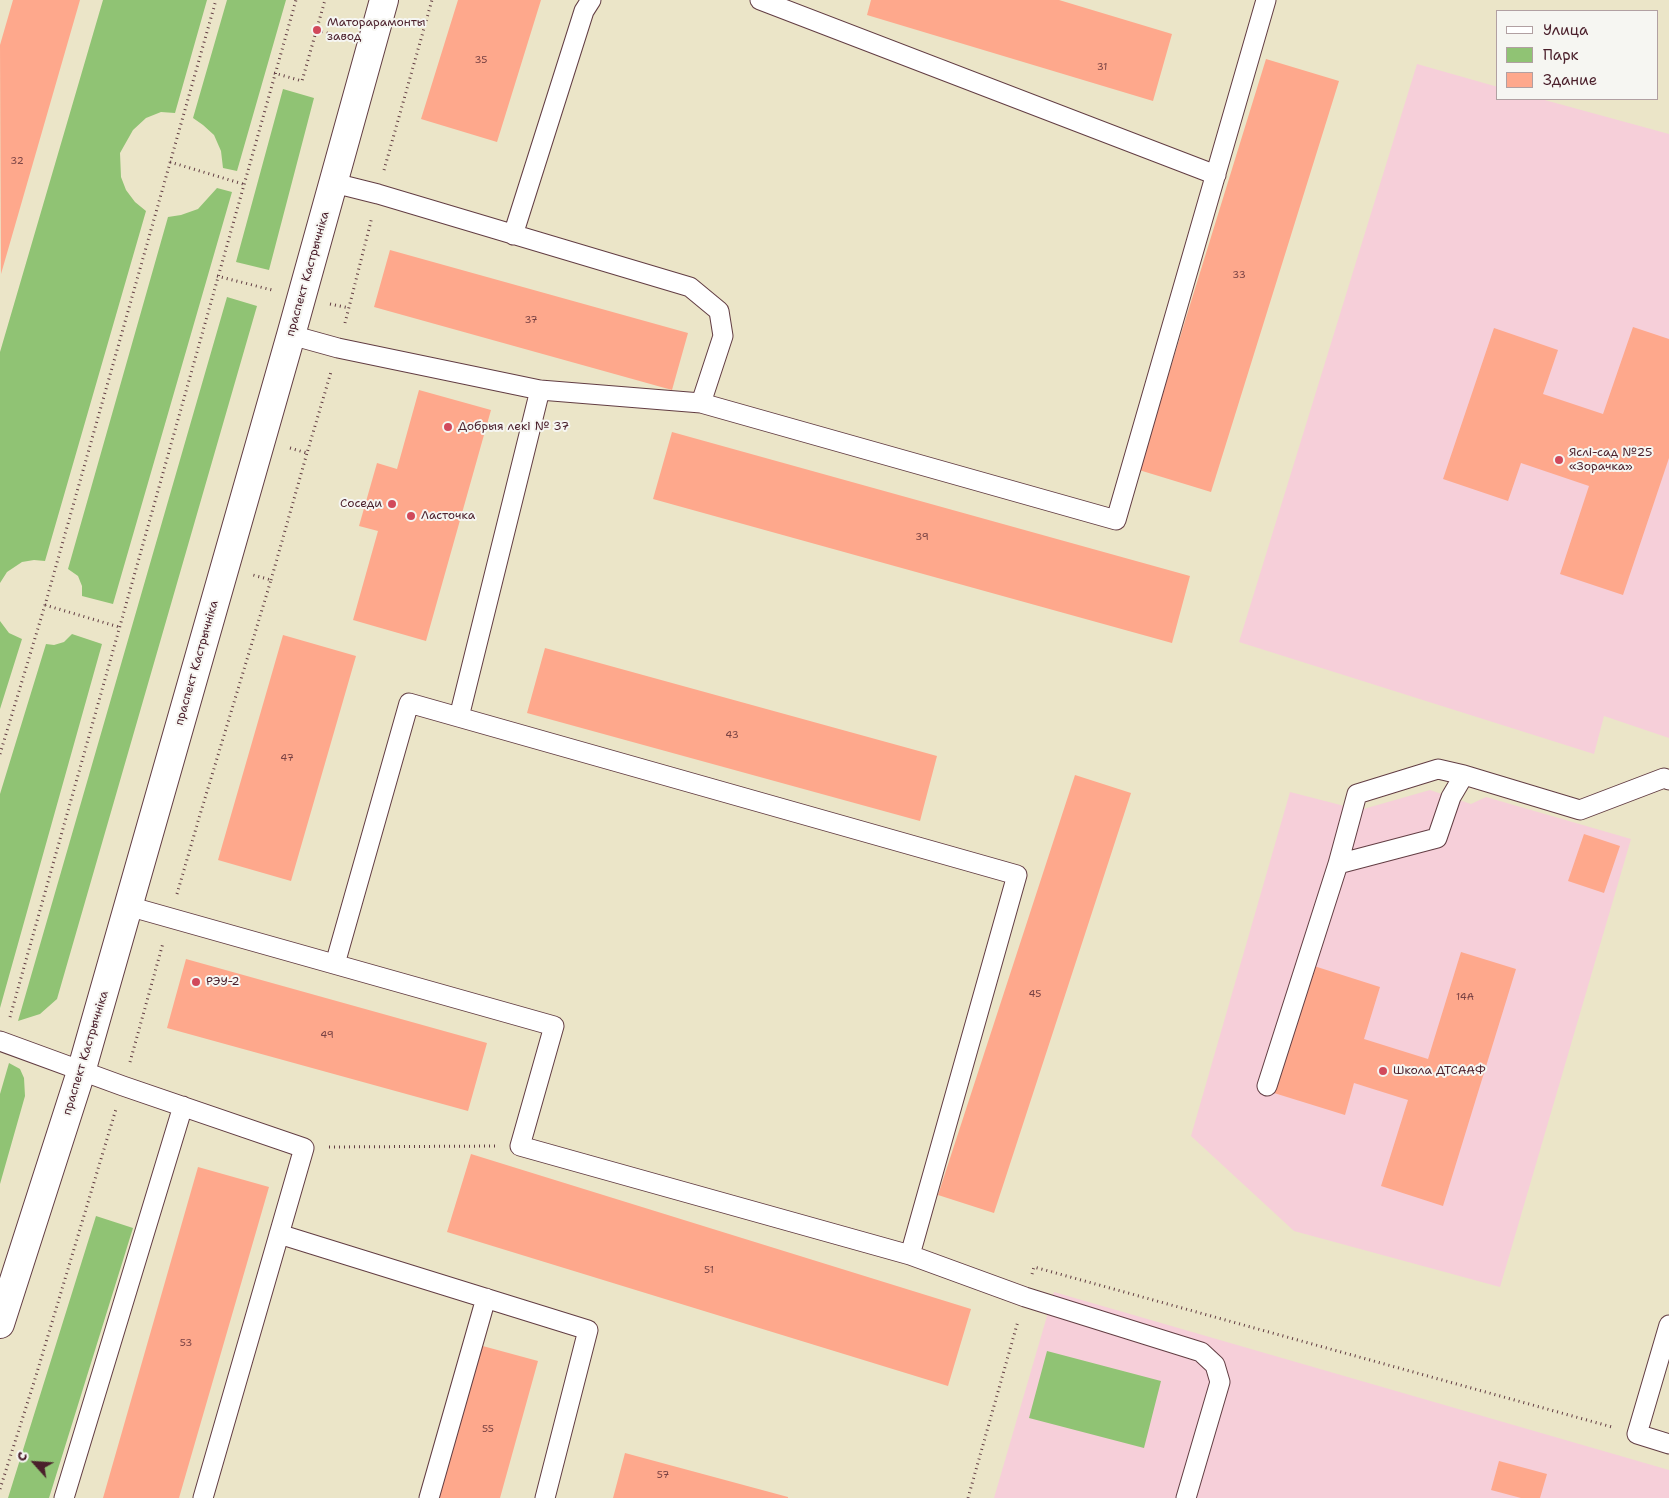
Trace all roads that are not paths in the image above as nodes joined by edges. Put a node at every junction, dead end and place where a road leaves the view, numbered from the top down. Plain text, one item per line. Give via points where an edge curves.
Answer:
1 (384, 0) edge
2 (592, 0) edge
3 (760, 0) edge
4 (1266, 0) edge
5 (1216, 175) junction
6 (334, 183) junction
7 (513, 234) junction
8 (291, 334) junction
9 (540, 390) junction
10 (702, 402) junction
11 (459, 717) junction
12 (1464, 775) junction
13 (1669, 780) edge
14 (1338, 864) junction
15 (128, 906) junction
16 (335, 964) junction
17 (1, 1042) edge
18 (81, 1072) junction
19 (1267, 1086) dead end
20 (183, 1106) junction
21 (279, 1234) junction
22 (910, 1255) junction
23 (486, 1298) junction
24 (0, 1324) edge
25 (1669, 1325) edge
26 (1669, 1444) edge
27 (64, 1498) edge
28 (203, 1498) edge
29 (429, 1498) edge
30 (545, 1498) edge
31 (1186, 1498) edge

1 - 6 main road, праспект Кастрычніка
2 - 7 lane via 584,11
3 - 5 lane
4 - 5 lane
5 - 10 lane via 1116,520
6 - 7 lane
6 - 8 main road, праспект Кастрычніка
7 - 10 lane via 690,287 719,312 723,336
8 - 9 lane via 338,348
8 - 15 main road, праспект Кастрычніка
9 - 10 lane
9 - 11 lane
11 - 16 lane via 409,703
11 - 22 lane via 1018,874
12 - 13 lane via 1580,810 1664,778
12 - 14 lane via 1451,797 1437,838
12 - 14 lane via 1438,769 1357,794
14 - 19 lane
15 - 16 lane
15 - 18 main road, праспект Кастрычніка
16 - 22 lane via 554,1026 520,1146
17 - 18 lane
18 - 20 lane
18 - 24 main road, праспект Кастрычніка
20 - 21 lane via 304,1148
20 - 27 lane
21 - 23 lane
21 - 28 lane
22 - 31 lane via 1025,1297 1201,1352 1215,1365 1220,1382
23 - 29 lane
23 - 30 lane via 588,1330
25 - 26 lane via 1637,1434

